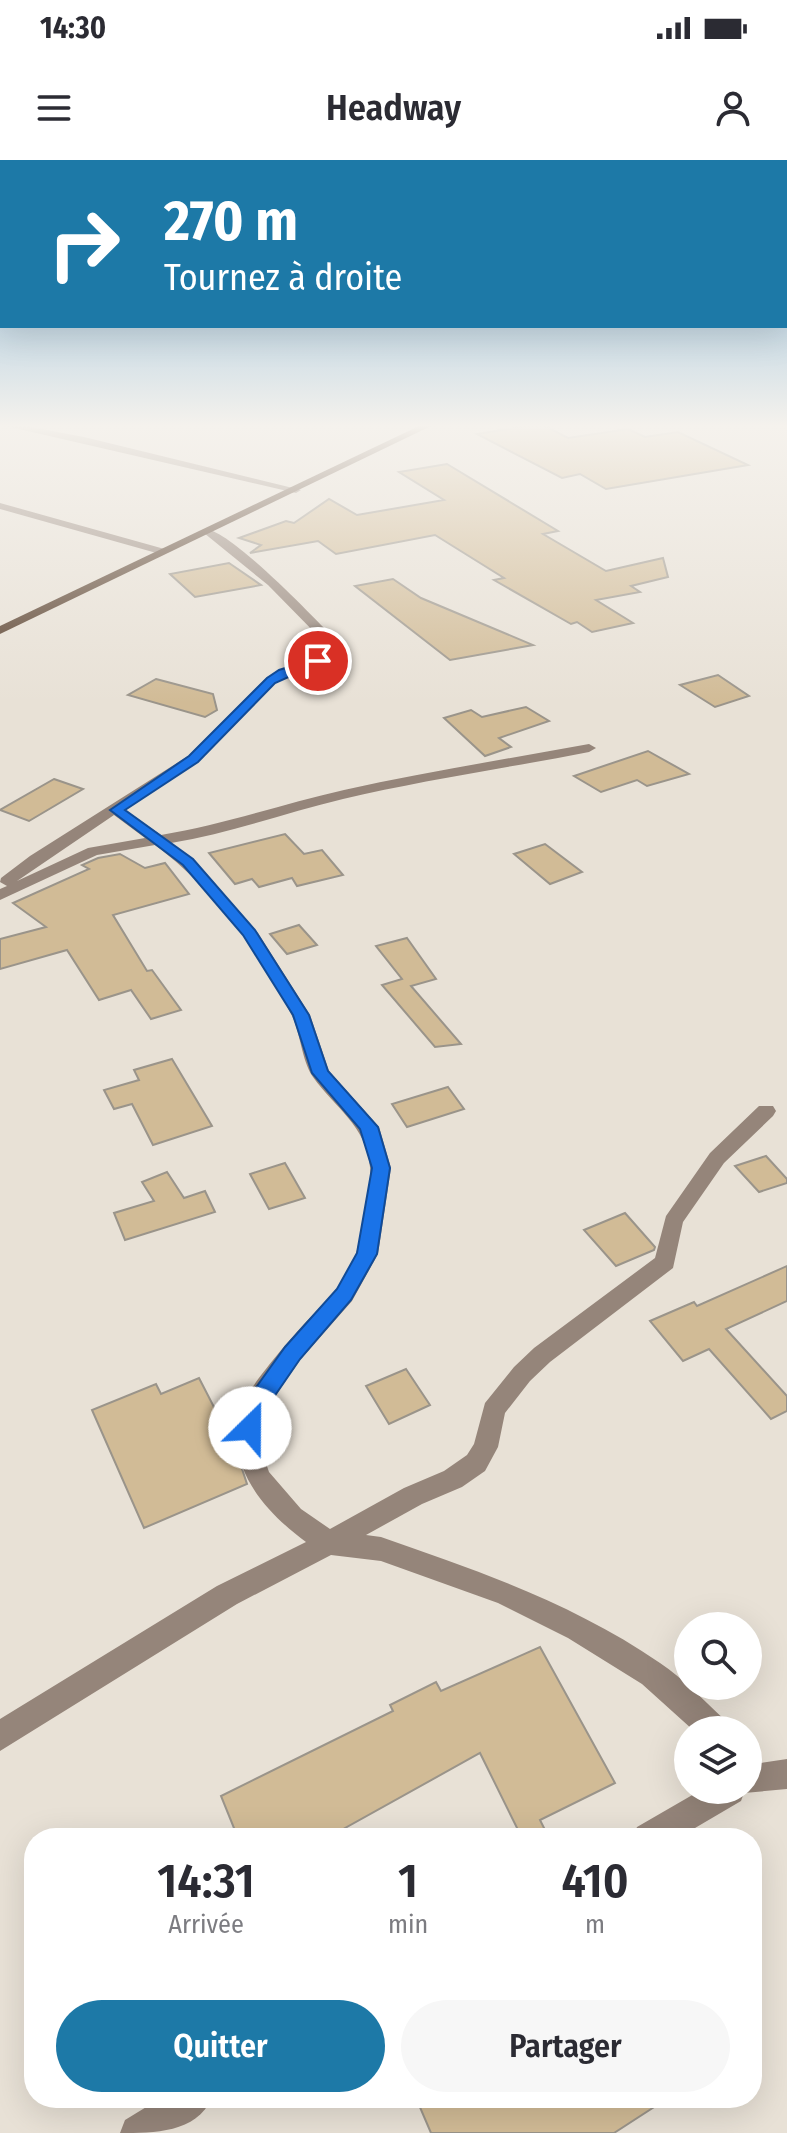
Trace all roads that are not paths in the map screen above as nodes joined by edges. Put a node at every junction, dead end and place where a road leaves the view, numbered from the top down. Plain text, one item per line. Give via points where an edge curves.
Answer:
1 (43, 518) edge
2 (236, 518) edge
3 (208, 531) junction
4 (164, 552) junction
5 (0, 630) edge
6 (589, 748) dead end
7 (116, 810) junction
8 (159, 840) junction
9 (2, 894) edge
10 (766, 1111) dead end
11 (329, 1543) junction
12 (699, 1716) edge
13 (0, 1736) edge
14 (787, 1774) edge
15 (762, 1777) edge
16 (704, 1804) edge
17 (664, 1828) edge
18 (178, 2108) edge
19 (138, 2133) edge

1 - 4 street
2 - 3 main road
3 - 4 main road
3 - 7 street via 294,602 330,641 330,648 318,661 271,680 193,759
4 - 5 main road
6 - 8 street via 345,794 220,830
7 - 8 street
7 - 9 street via 35,859 8,879
8 - 9 street via 93,851
8 - 11 street via 188,862 250,933 301,1015 320,1073 369,1127 381,1168 367,1254 344,1295 292,1353 252,1410 248,1446 258,1478 292,1517
10 - 11 street via 717,1158 673,1221 665,1262 515,1381 494,1410 486,1447 476,1463
11 - 12 street via 381,1549 506,1593 652,1674
11 - 13 street via 227,1595
14 - 15 street
16 - 17 street
18 - 19 street

